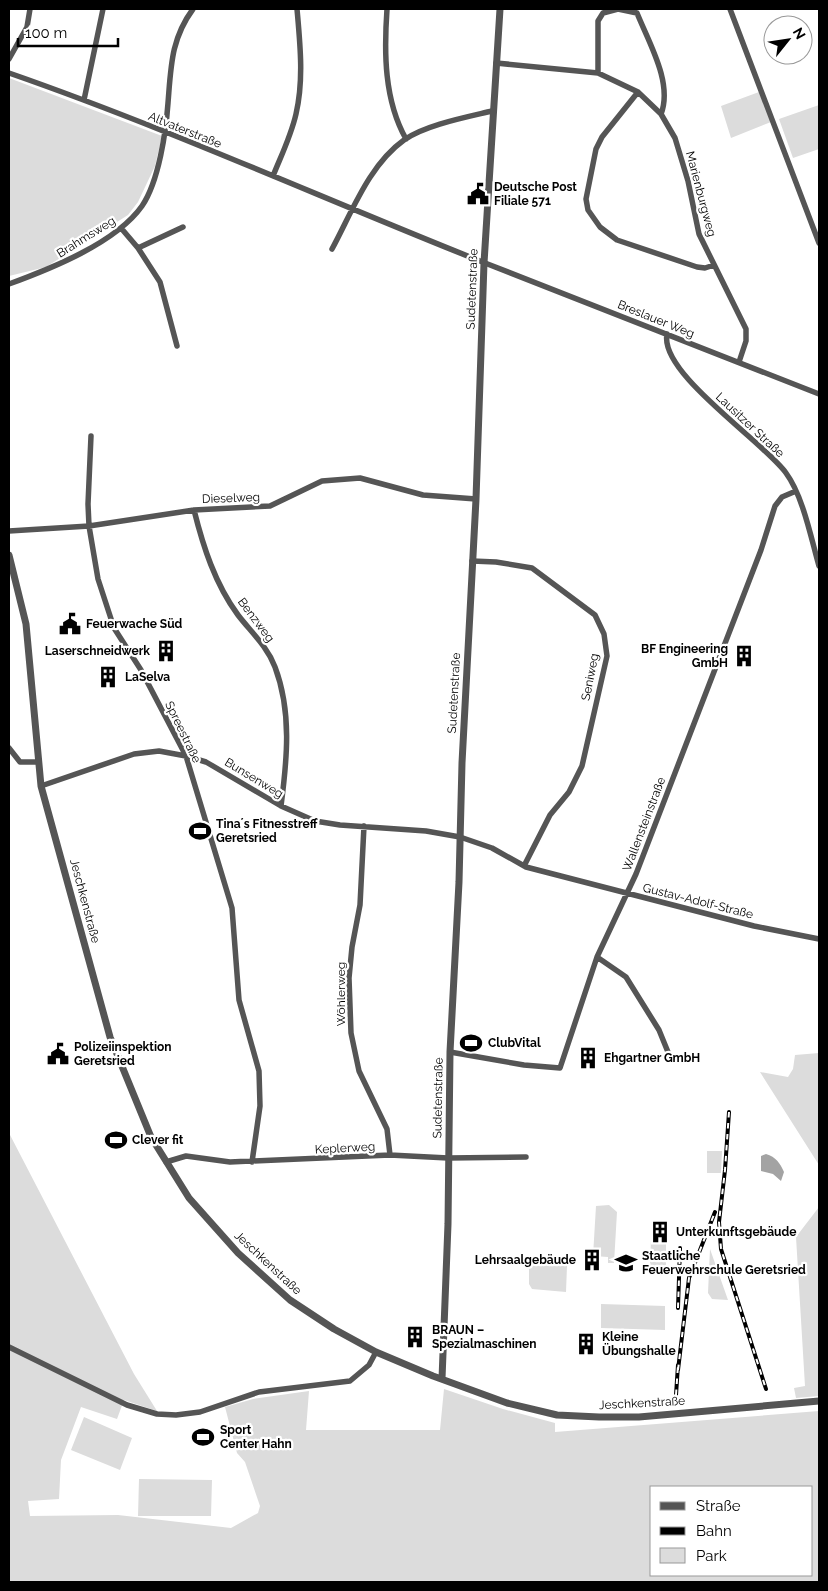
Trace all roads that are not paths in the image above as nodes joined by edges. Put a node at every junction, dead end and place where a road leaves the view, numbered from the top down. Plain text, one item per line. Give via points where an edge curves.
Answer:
1 (30, 9) edge
2 (103, 9) edge
3 (193, 9) edge
4 (297, 9) edge
5 (387, 9) edge
6 (500, 9) edge
7 (730, 9) edge
8 (9, 59) edge
9 (496, 63) junction
10 (9, 73) edge
11 (598, 73) junction
12 (638, 92) junction
13 (84, 100) junction
14 (492, 111) junction
15 (661, 114) junction
16 (166, 134) junction
17 (406, 139) junction
18 (272, 176) junction
19 (354, 208) junction
20 (183, 227) dead end
21 (122, 228) junction
22 (819, 243) edge
23 (138, 248) junction
24 (332, 249) dead end
25 (484, 263) junction
26 (714, 265) junction
27 (9, 284) edge
28 (667, 334) junction
29 (177, 346) dead end
30 (739, 362) junction
31 (819, 394) edge
32 (91, 436) dead end
33 (796, 491) junction
34 (476, 499) junction
35 (194, 510) junction
36 (89, 526) junction
37 (9, 531) edge
38 (9, 555) edge
39 (472, 561) junction
40 (819, 566) edge
41 (9, 748) edge
42 (186, 756) junction
43 (38, 762) junction
44 (41, 786) junction
45 (281, 806) junction
46 (364, 826) junction
47 (460, 837) junction
48 (524, 866) junction
49 (625, 893) junction
50 (819, 938) edge
51 (597, 957) junction
52 (450, 1052) junction
53 (670, 1056) dead end
54 (390, 1156) junction
55 (526, 1157) dead end
56 (448, 1158) junction
57 (166, 1162) junction
58 (252, 1162) junction
59 (9, 1347) edge
60 (376, 1352) junction
61 (442, 1379) junction
62 (819, 1401) edge

1 - 8 street via 26,27
2 - 13 street
3 - 16 street, Brahmsweg via 182,24 173,49
4 - 18 street via 301,66 298,102 290,133
5 - 17 street via 389,84 394,112
6 - 9 street, Sudetenstraße
7 - 22 street
9 - 11 street, Marienburgweg
9 - 14 street, Sudetenstraße
10 - 13 street, Altvaterstraße
11 - 12 street, Marienburgweg
11 - 15 street via 598,21 603,13 618,9 638,13 659,70 666,102
12 - 15 street, Marienburgweg
12 - 26 street via 602,137 596,150 586,200 588,210 608,234 626,244 697,268
13 - 16 street, Altvaterstraße
14 - 17 street via 450,122
14 - 25 street, Sudetenstraße
15 - 26 street, Marienburgweg via 675,138 699,234
16 - 18 street, Altvaterstraße
16 - 21 street, Brahmsweg via 143,205
17 - 19 street via 373,172
18 - 19 street, Altvaterstraße
19 - 24 street
19 - 25 street, Altvaterstraße
20 - 23 street
21 - 23 street
21 - 27 street, Brahmsweg via 54,268
23 - 29 street via 160,282
25 - 28 street, Breslauer Weg
25 - 34 street, Sudetenstraße
26 - 30 street, Marienburgweg via 746,330
28 - 30 street, Breslauer Weg
28 - 33 street, Lausitzer Straße via 665,342 672,357 690,382 771,454
30 - 31 street, Breslauer Weg
32 - 36 street, Spreestraße
33 - 40 street, Lausitzer Straße
33 - 49 street, Wallensteinstraße via 782,496 775,506 636,874
34 - 35 street, Dieselweg via 422,495 360,478 322,481 270,506
34 - 39 street, Sudetenstraße
35 - 36 street, Dieselweg
35 - 45 street, Benzweg via 219,586 238,615 262,642 275,666 285,699 287,759
36 - 37 street, Dieselweg
36 - 42 street, Spreestraße via 98,579 114,628 141,670
38 - 43 street, Jeschkenstraße via 26,624
39 - 47 street, Sudetenstraße
39 - 48 street, Seniweg via 532,568 595,615 604,634 607,656 582,766 569,792 550,815
41 - 43 street via 20,762
42 - 44 street, Bunsenweg via 159,751 134,754
42 - 45 street, Bunsenweg via 230,774
42 - 58 street, Spreestraße via 232,908 239,1000 258,1062 260,1106
43 - 44 street, Jeschkenstraße
44 - 57 street, Jeschkenstraße via 110,1037 140,1114
45 - 46 street, Bunsenweg via 315,821
46 - 47 street, Bunsenweg
46 - 54 street, Wöhlerweg via 360,905 350,978 351,1034 359,1071 387,1129
47 - 48 street, Gustav-Adolf-Straße via 492,848
47 - 52 street, Sudetenstraße
48 - 49 street, Gustav-Adolf-Straße
49 - 50 street, Gustav-Adolf-Straße via 754,926
49 - 51 street, Wallensteinstraße
51 - 52 street, Wallensteinstraße via 560,1068
51 - 53 street via 626,977 659,1030
52 - 56 street, Sudetenstraße
54 - 56 street, Keplerweg
54 - 58 street, Keplerweg
55 - 56 street, Keplerweg
56 - 61 street, Sudetenstraße
57 - 58 street, Keplerweg via 186,1156
57 - 60 street, Jeschkenstraße via 189,1198 264,1277 290,1300
59 - 60 street via 127,1405 158,1414 191,1413 258,1392 350,1381 369,1365
60 - 61 street, Jeschkenstraße
61 - 62 street, Jeschkenstraße via 507,1403 557,1415 639,1417

